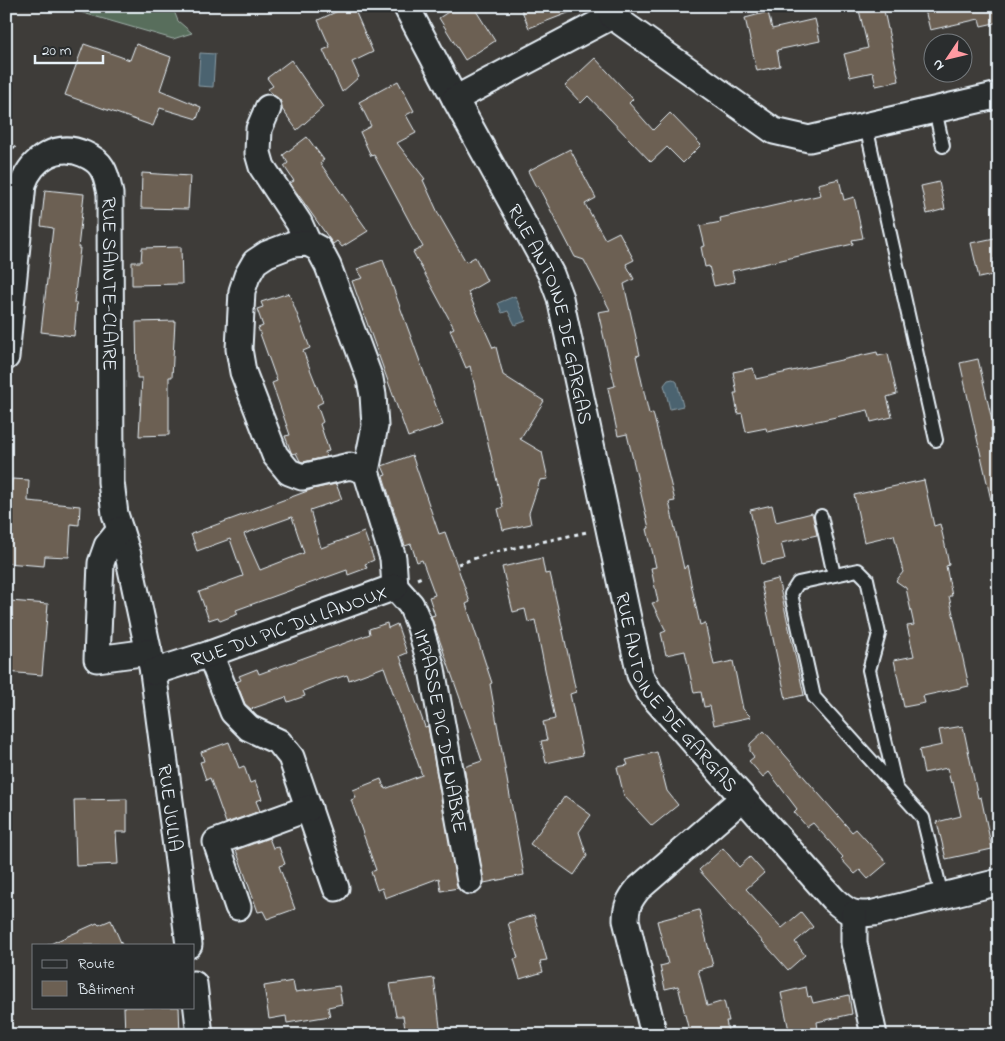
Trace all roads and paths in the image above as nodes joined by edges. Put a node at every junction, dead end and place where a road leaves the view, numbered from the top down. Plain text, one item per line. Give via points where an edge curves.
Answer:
1 (406, 6) edge
2 (612, 11) edge
3 (999, 95) edge
4 (455, 99) junction
5 (268, 108) dead end
6 (934, 110) junction
7 (866, 126) junction
8 (943, 146) dead end
9 (308, 243) junction
10 (6, 357) edge
11 (936, 440) dead end
12 (366, 471) junction
13 (821, 516) dead end
14 (610, 528) junction
15 (120, 530) junction
16 (458, 564) dead end
17 (834, 575) junction
18 (395, 587) junction
19 (210, 654) junction
20 (151, 662) junction
21 (896, 787) junction
22 (743, 798) junction
23 (308, 808) junction
24 (470, 881) dead end
25 (999, 882) edge
26 (336, 888) dead end
27 (942, 896) junction
28 (238, 907) dead end
29 (854, 914) junction
30 (189, 944) edge
31 (195, 992) edge
32 (200, 1035) edge
33 (654, 1035) edge
34 (874, 1035) edge

1 - 4 street, RUE ANTOINE DE GARGAS
2 - 4 street
2 - 7 street via 774,131 809,139
3 - 6 street
4 - 14 street, RUE ANTOINE DE GARGAS via 551,274 560,298
5 - 9 street, RUE DU PIC DU LANOUX via 259,129 258,153 262,167 299,222
6 - 7 street
6 - 8 lane
7 - 11 lane
9 - 12 street, RUE DU PIC DU LANOUX via 319,249 328,266 370,379 375,426
9 - 12 street via 293,244 267,254 255,262 247,276 242,292 239,349 243,372 275,455 289,472 302,477 350,466
10 - 15 street, RUE SAINTE-CLAIRE via 26,174 33,164 50,153 67,149 81,152 92,157 101,167 110,194 111,482
12 - 18 street, RUE DU PIC DU LANOUX via 393,558
13 - 17 lane
14 - 16 path
14 - 22 street, RUE ANTOINE DE GARGAS via 640,675 650,694
15 - 20 street, RUE SAINTE-CLAIRE
15 - 20 street, RUE DU PIC DU LANOUX via 107,546 102,563 97,659
17 - 21 lane via 858,570 867,579 879,634 869,670
17 - 21 lane via 798,583 791,594 814,697
18 - 19 street, RUE DU PIC DU LANOUX
18 - 24 street, IMPASSE PIC DE NABRE via 411,605 432,669
19 - 20 street, RUE DU PIC DU LANOUX
19 - 23 street via 233,712 248,728 279,742 291,757
20 - 30 street, RUE JULIA
21 - 27 lane via 923,818
22 - 29 street, RUE ANTOINE DE GARGAS via 833,899 844,910
22 - 33 street via 638,889 626,909
23 - 26 street
23 - 28 street via 216,842
25 - 27 street
27 - 29 street via 874,913
29 - 34 street via 854,943
31 - 32 street

